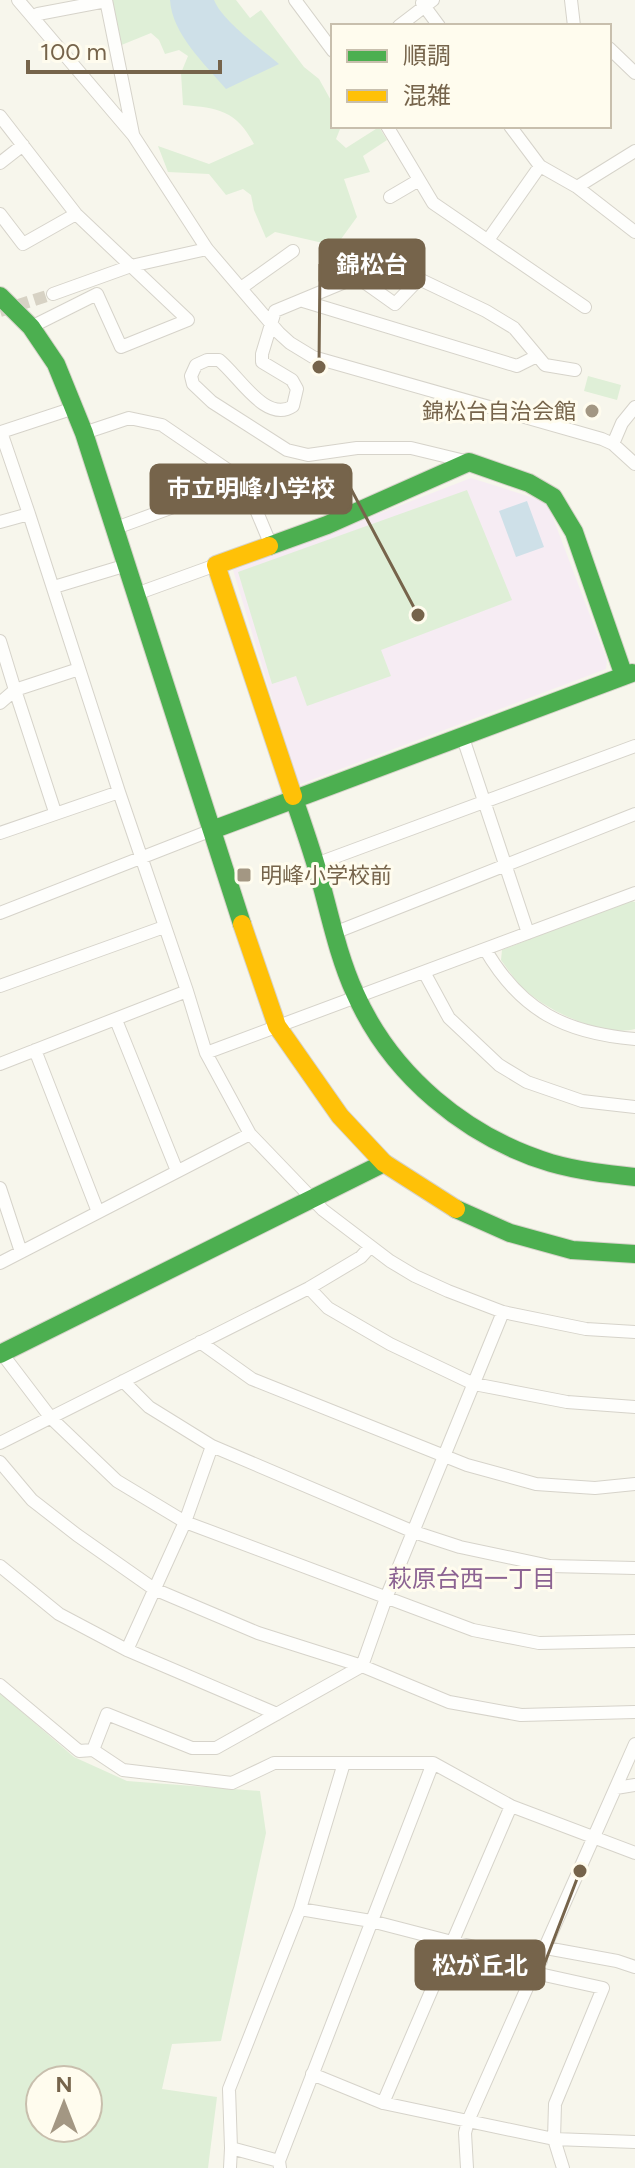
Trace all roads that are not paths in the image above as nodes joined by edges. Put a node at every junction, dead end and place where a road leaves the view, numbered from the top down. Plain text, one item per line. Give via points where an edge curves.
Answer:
1 (18, 0) edge
2 (36, 0) edge
3 (106, 0) edge
4 (295, 0) edge
5 (571, 0) edge
6 (426, 2) edge
7 (40, 21) junction
8 (401, 24) edge
9 (438, 24) edge
10 (574, 24) edge
11 (331, 48) edge
12 (611, 50) edge
13 (635, 73) edge
14 (0, 116) edge
15 (388, 128) edge
16 (512, 128) edge
17 (133, 135) junction
18 (23, 145) junction
19 (635, 151) edge
20 (0, 163) edge
21 (540, 166) junction
22 (419, 180) junction
23 (577, 187) junction
24 (390, 197) dead end
25 (0, 214) edge
26 (76, 214) junction
27 (635, 232) edge
28 (488, 240) junction
29 (207, 249) junction
30 (293, 251) dead end
31 (131, 266) junction
32 (241, 288) junction
33 (53, 294) tunnel mouth
34 (0, 296) edge
35 (303, 301) junction
36 (585, 307) dead end
37 (272, 325) junction
38 (31, 327) junction
39 (537, 356) junction
40 (575, 370) dead end
41 (635, 407) edge
42 (74, 408) junction
43 (84, 433) junction
44 (613, 444) junction
45 (469, 462) junction
46 (635, 464) edge
47 (244, 481) junction
48 (29, 514) junction
49 (0, 522) edge
50 (116, 528) junction
51 (270, 543) junction
52 (127, 565) junction
53 (216, 565) junction
54 (54, 587) junction
55 (136, 594) junction
56 (0, 641) edge
57 (79, 669) junction
58 (630, 674) edge
59 (15, 690) junction
60 (0, 703) edge
61 (462, 735) junction
62 (635, 746) edge
63 (119, 792) junction
64 (295, 801) junction
65 (483, 803) junction
66 (55, 812) junction
67 (635, 814) edge
68 (212, 830) junction
69 (0, 833) edge
70 (142, 857) junction
71 (316, 864) junction
72 (507, 866) junction
73 (635, 893) edge
74 (0, 913) edge
75 (164, 927) junction
76 (334, 933) junction
77 (528, 933) junction
78 (485, 949) junction
79 (424, 972) junction
80 (0, 986) edge
81 (187, 991) junction
82 (358, 997) junction
83 (116, 1020) junction
84 (277, 1026) junction
85 (635, 1039) edge
86 (35, 1050) junction
87 (206, 1053) junction
88 (0, 1064) edge
89 (635, 1107) edge
90 (250, 1134) junction
91 (384, 1163) junction
92 (177, 1171) junction
93 (635, 1177) edge
94 (0, 1188) edge
95 (311, 1198) junction
96 (98, 1212) junction
97 (370, 1247) junction
98 (21, 1252) junction
99 (635, 1254) edge
100 (0, 1263) edge
101 (309, 1288) junction
102 (503, 1312) junction
103 (635, 1332) edge
104 (200, 1342) junction
105 (0, 1353) edge
106 (123, 1381) junction
107 (474, 1384) junction
108 (635, 1407) edge
109 (51, 1418) junction
110 (0, 1443) edge
111 (212, 1446) junction
112 (445, 1456) junction
113 (0, 1462) edge
114 (635, 1484) edge
115 (185, 1522) junction
116 (414, 1532) junction
117 (1, 1568) edge
118 (635, 1568) edge
119 (154, 1589) junction
120 (386, 1598) junction
121 (635, 1641) edge
122 (127, 1650) junction
123 (362, 1666) junction
124 (0, 1685) edge
125 (635, 1712) edge
126 (277, 1714) junction
127 (635, 1744) edge
128 (93, 1750) junction
129 (344, 1763) junction
130 (433, 1763) junction
131 (635, 1785) edge
132 (616, 1788) junction
133 (511, 1806) junction
134 (594, 1839) junction
135 (635, 1853) edge
136 (300, 1909) junction
137 (371, 1921) junction
138 (452, 1942) junction
139 (635, 1951) edge
140 (541, 1961) junction
141 (631, 1966) edge
142 (312, 2074) junction
143 (383, 2103) junction
144 (468, 2121) junction
145 (554, 2139) junction
146 (635, 2142) edge
147 (231, 2148) junction
148 (279, 2165) edge
149 (230, 2168) edge
150 (467, 2168) edge
151 (563, 2168) edge

1 - 7 street
2 - 7 street
3 - 7 street
3 - 17 street
4 - 11 street
5 - 10 street
6 - 8 street
6 - 9 street
7 - 17 street
12 - 13 street
14 - 18 street
15 - 22 street
16 - 21 street
17 - 29 street
18 - 20 street
18 - 26 street
19 - 23 street
21 - 23 street
21 - 28 street
22 - 24 street
22 - 28 street via 433,203
23 - 27 street
25 - 26 street via 23,244
26 - 31 street
28 - 36 street
29 - 31 street
29 - 32 street
30 - 32 street
31 - 33 street
31 - 38 street via 188,320 121,347 97,294
32 - 37 street
34 - 38 street
35 - 37 street via 275,311
35 - 39 street via 517,366
35 - 39 street via 357,277 395,304 419,279 514,328
37 - 44 street via 313,357
37 - 45 street via 262,362 292,380 297,389 293,406 274,411 219,360 196,365 193,384 287,450 308,455 411,448
38 - 42 street via 56,364
39 - 40 street via 545,365
41 - 44 street
42 - 43 street
42 - 48 street via 1,432
43 - 47 street via 129,418 162,425
43 - 50 street
44 - 46 street
45 - 51 street via 327,525
45 - 58 street via 553,497 574,532
47 - 50 street
47 - 51 street
48 - 49 street
48 - 54 street
50 - 52 street
51 - 53 street
52 - 54 street
52 - 55 street
53 - 55 street
53 - 64 street
54 - 57 street
55 - 68 street
56 - 59 street
57 - 59 street
57 - 63 street
58 - 61 street
59 - 60 street
59 - 66 street
61 - 64 street
61 - 65 street
62 - 65 street
63 - 66 street
63 - 70 street
64 - 68 street
64 - 71 street
65 - 71 street
65 - 72 street
66 - 69 street
67 - 72 street
68 - 70 street
68 - 84 street
70 - 74 street
70 - 75 street
71 - 76 street
72 - 76 street
72 - 77 street
73 - 77 street
75 - 80 street
75 - 81 street
76 - 82 street
77 - 78 street
78 - 79 street
78 - 85 street via 509,984 556,1019 581,1031
79 - 82 street
79 - 89 street via 449,1018 499,1065 527,1082 582,1101
81 - 83 street
81 - 87 street
82 - 84 street
82 - 93 street via 404,1072 461,1122 514,1151 560,1167
83 - 86 street
83 - 92 street
84 - 87 street
84 - 91 street via 340,1116
86 - 88 street
86 - 96 street
87 - 90 street
90 - 92 street
90 - 95 street
91 - 95 street
91 - 99 street via 453,1207 510,1233 572,1250
92 - 96 street
94 - 98 street
95 - 97 street
95 - 105 street
96 - 98 street
97 - 101 street
97 - 102 street via 415,1276
98 - 100 street
101 - 104 street
101 - 107 street via 328,1308
102 - 103 street via 586,1329
102 - 107 street
104 - 106 street
104 - 112 street via 252,1379
105 - 109 street
106 - 109 street
106 - 111 street via 149,1407
107 - 108 street via 567,1402
107 - 112 street
109 - 110 street
109 - 115 street via 117,1481
111 - 115 street
111 - 116 street
112 - 114 street via 536,1484
112 - 116 street
113 - 119 street via 32,1500
115 - 119 street
115 - 120 street
116 - 118 street via 550,1566
116 - 120 street
117 - 122 street via 59,1614
119 - 122 street
119 - 123 street via 258,1633
120 - 121 street via 473,1630 539,1643
120 - 123 street
122 - 126 street
123 - 125 street via 449,1702 521,1715
123 - 126 street
124 - 128 street via 79,1751
126 - 128 street via 216,1748 192,1748 107,1714
127 - 132 street
128 - 129 street via 123,1770 232,1783 274,1763
129 - 130 street
129 - 136 street
130 - 133 street
130 - 137 street
131 - 132 street
132 - 134 street
133 - 134 street
133 - 138 street
134 - 135 street
134 - 140 street
136 - 137 street
136 - 147 street via 229,2089
137 - 138 street
137 - 142 street
138 - 140 street
138 - 143 street
139 - 141 street
140 - 141 street
140 - 144 street
140 - 145 street via 603,1988 555,2104
142 - 143 street
142 - 148 street
143 - 144 street
144 - 145 street
144 - 150 street
145 - 146 street
145 - 151 street
147 - 148 street
147 - 149 street

